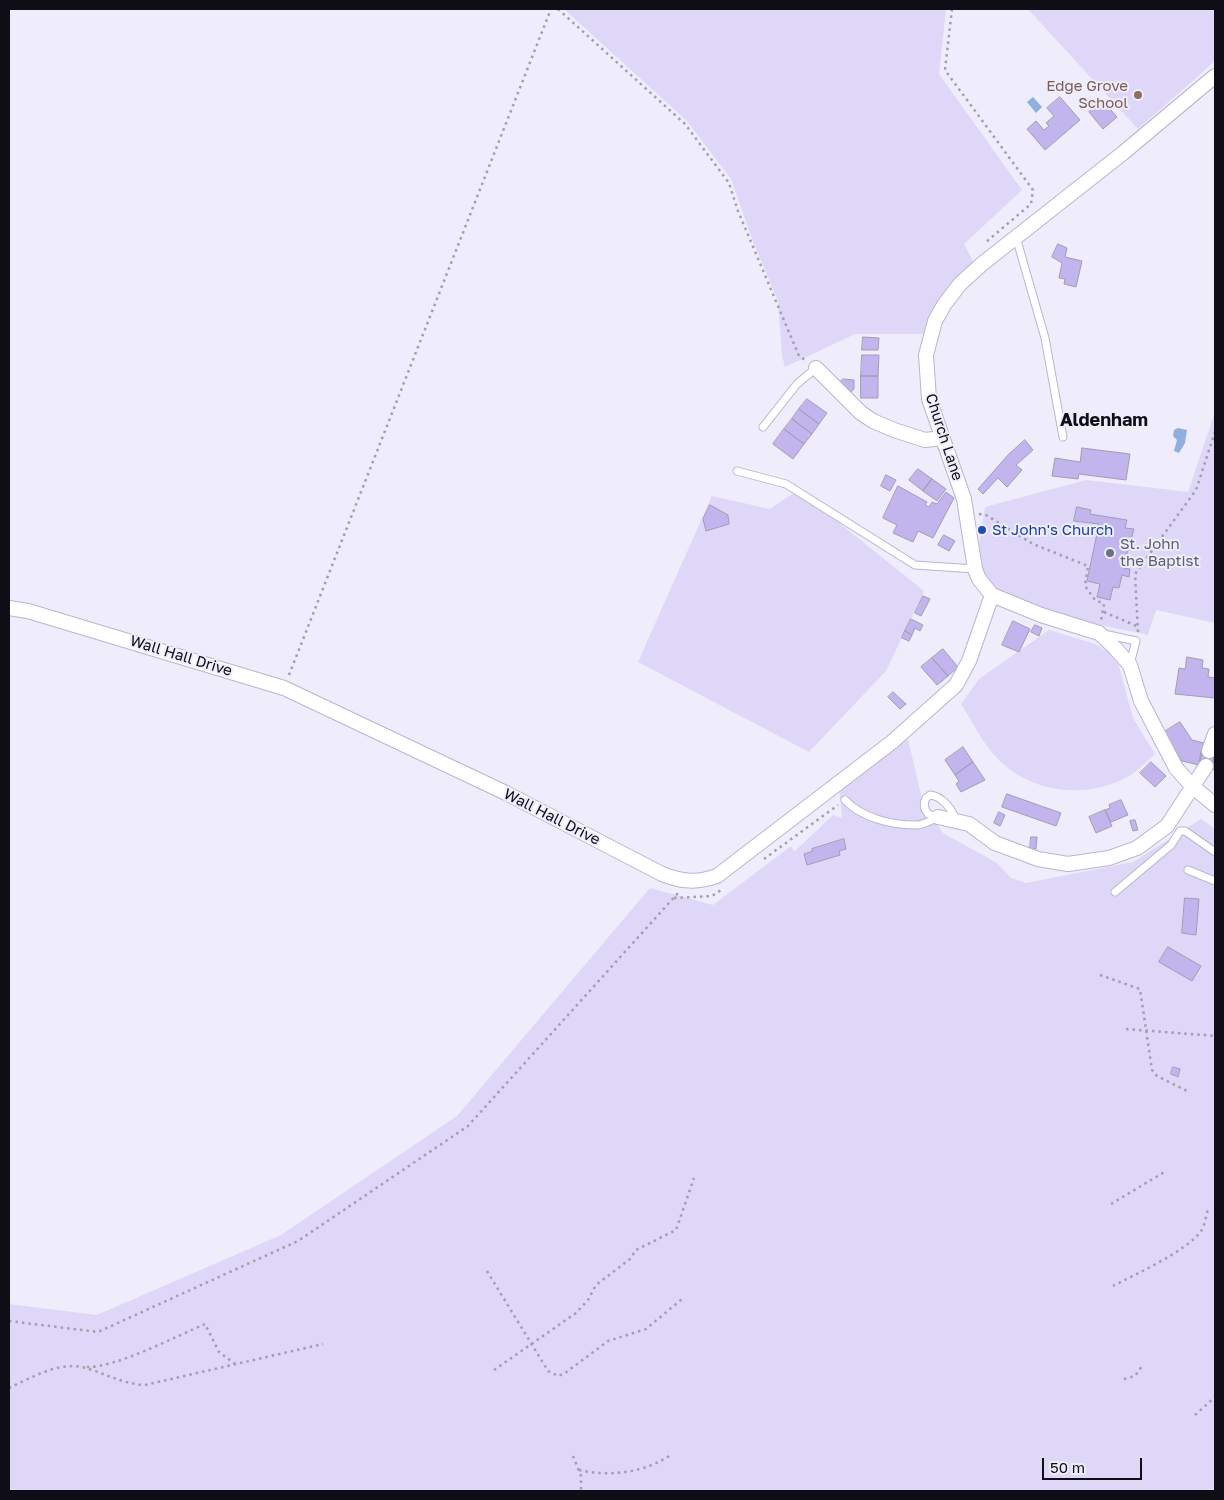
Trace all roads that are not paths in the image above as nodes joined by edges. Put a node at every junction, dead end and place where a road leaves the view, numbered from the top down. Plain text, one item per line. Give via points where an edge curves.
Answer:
1 (1215, 76) edge
2 (1016, 237) junction
3 (816, 368) joint
4 (763, 427) dead end
5 (1063, 437) dead end
6 (943, 438) junction
7 (738, 471) dead end
8 (975, 569) junction
9 (992, 595) junction
10 (9, 608) edge
11 (1099, 633) junction
12 (1130, 665) junction
13 (1215, 734) edge
14 (1209, 751) dead end
15 (1206, 766) dead end
16 (1192, 786) junction
17 (845, 800) dead end
18 (1215, 805) edge
19 (938, 817) junction
20 (956, 820) junction
21 (1171, 831) junction
22 (1215, 852) edge
23 (1188, 870) dead end
24 (1215, 881) edge
25 (1115, 892) dead end

1 - 2 street, Church Lane
2 - 5 lane via 1045,338
2 - 6 street, Church Lane via 960,284 944,305 928,339 929,399
3 - 4 lane via 797,384
3 - 6 street via 873,421 925,440
6 - 8 street, Church Lane via 967,512
7 - 8 lane via 786,484 915,565
8 - 9 street, Church Lane via 983,587
9 - 10 street, Wall Hall Drive via 970,661 956,685 945,696 892,742 718,876 687,882 662,874 506,793 284,688 38,613
9 - 11 street
11 - 12 street
11 - 12 lane via 1136,641
12 - 16 street via 1141,701 1164,746 1176,768
13 - 14 street
15 - 16 street
16 - 18 street
16 - 21 street
17 - 19 lane via 855,811 875,819 918,825
19 - 20 street
19 - 20 lane via 926,811 924,803 930,795 941,798
20 - 21 street via 969,824 995,843 1038,859 1068,864 1109,858
21 - 22 lane via 1185,831
21 - 25 lane via 1171,845
23 - 24 lane

